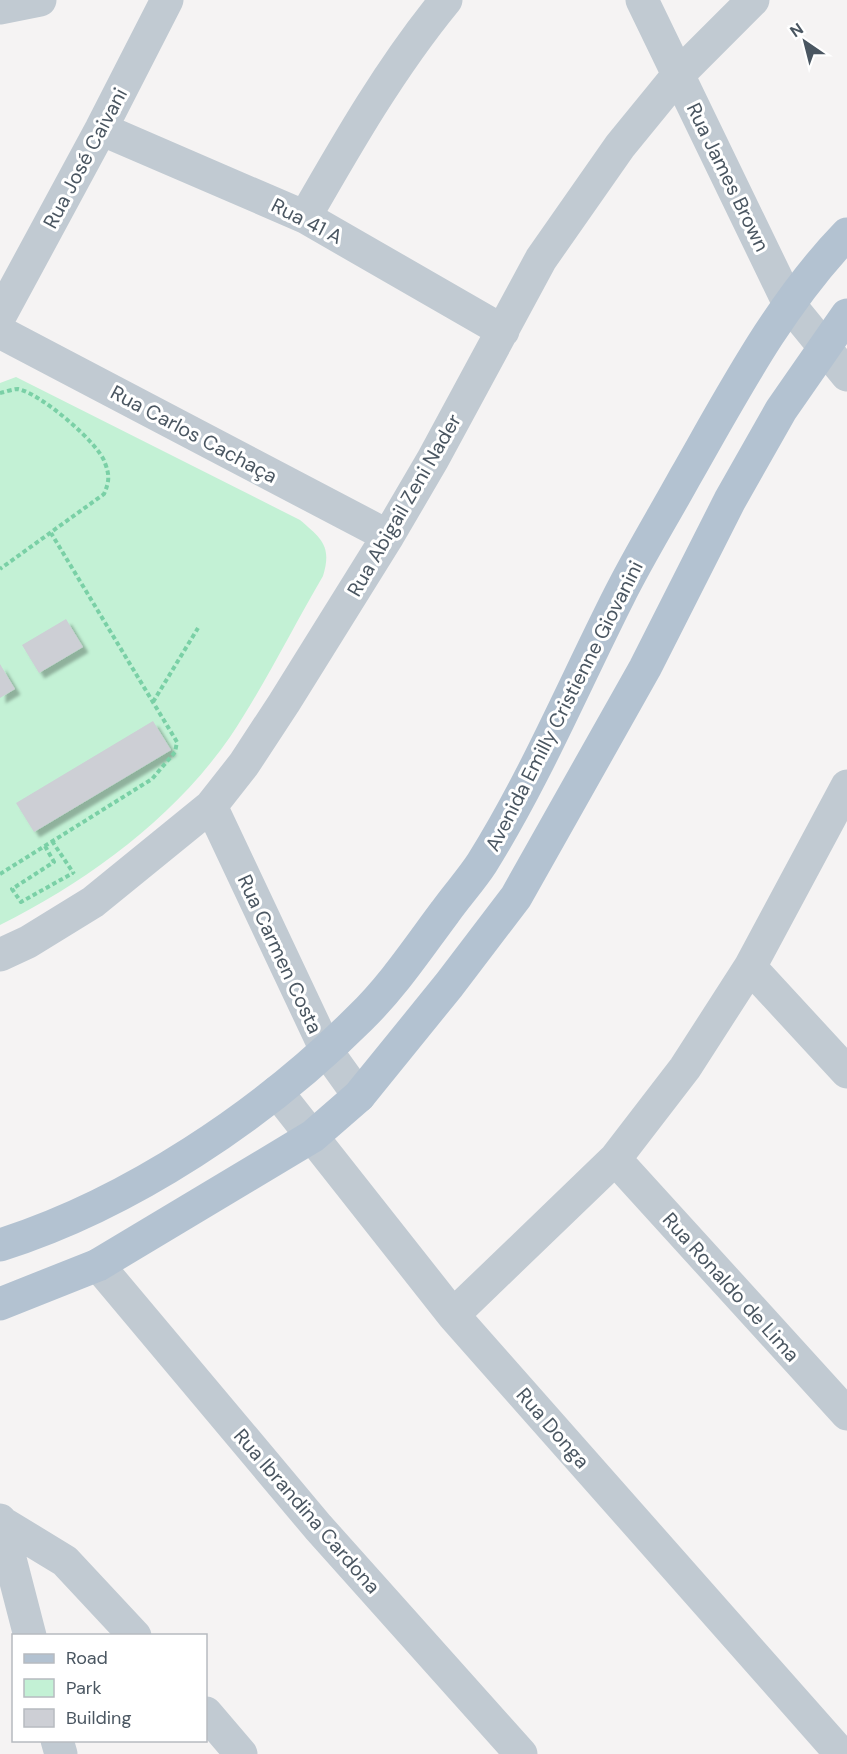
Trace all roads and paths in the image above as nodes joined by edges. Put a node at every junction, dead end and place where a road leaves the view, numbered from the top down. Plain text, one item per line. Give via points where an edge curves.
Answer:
1 (40, 0) edge
2 (167, 0) edge
3 (446, 0) edge
4 (642, 0) edge
5 (753, 0) edge
6 (0, 8) edge
7 (678, 75) junction
8 (101, 129) junction
9 (305, 217) junction
10 (847, 234) edge
11 (789, 304) junction
12 (847, 315) edge
13 (0, 316) edge
14 (503, 331) junction
15 (0, 333) edge
16 (823, 348) junction
17 (847, 375) edge
18 (0, 393) edge
19 (51, 533) junction
20 (388, 536) junction
21 (0, 569) edge
22 (198, 628) dead end
23 (153, 702) junction
24 (847, 786) edge
25 (211, 806) junction
26 (52, 842) junction
27 (45, 846) junction
28 (73, 873) junction
29 (0, 874) edge
30 (93, 902) junction
31 (0, 955) edge
32 (750, 967) junction
33 (326, 1050) junction
34 (847, 1072) edge
35 (277, 1092) junction
36 (358, 1096) junction
37 (313, 1136) junction
38 (615, 1159) junction
39 (0, 1245) edge
40 (98, 1265) junction
41 (0, 1304) edge
42 (453, 1315) junction
43 (847, 1414) edge
44 (0, 1521) edge
45 (30, 1634) edge
46 (134, 1634) edge
47 (207, 1714) edge
48 (241, 1754) edge
49 (521, 1754) edge
50 (841, 1754) edge

1 - 6 street
2 - 8 street, Rua José Caivani
3 - 9 street via 358,126
4 - 7 street, Rua James Brown
5 - 7 street, Rua Abigail Zeni Nader
7 - 11 street, Rua James Brown
7 - 14 street, Rua Abigail Zeni Nader via 620,146 541,259
8 - 9 street, Rua 41 A
8 - 13 street, Rua José Caivani
9 - 14 street, Rua 41 A
10 - 11 main road, Avenida Emilly Cristienne Giovanini
11 - 16 street, Rua James Brown
11 - 33 main road, Avenida Emilly Cristienne Giovanini via 714,426 620,593 553,733 481,864 402,972
12 - 16 main road
14 - 20 street, Rua Abigail Zeni Nader
15 - 20 street, Rua Carlos Cachaça
16 - 17 street, Rua James Brown
16 - 36 main road via 781,410 729,500 645,668 516,897
18 - 19 path via 18,389 43,402 87,436 105,460 110,479 104,494
19 - 21 path
19 - 23 path
20 - 25 street, Rua Abigail Zeni Nader via 284,703
22 - 23 path
23 - 26 path via 177,742 176,752 152,778
24 - 32 street
25 - 30 street, Rua Abigail Zeni Nader
25 - 33 street, Rua Carmen Costa
26 - 27 path
26 - 28 path
27 - 28 path via 54,862 12,889 21,902
27 - 29 path
28 - 30 path
30 - 31 street, Rua Abigail Zeni Nader
32 - 34 street
32 - 38 street via 686,1068
33 - 35 main road, Avenida Emilly Cristienne Giovanini
33 - 36 street, Rua Carmen Costa
35 - 37 street, Rua Donga
35 - 39 main road, Avenida Emilly Cristienne Giovanini via 205,1145 137,1185
36 - 37 main road
37 - 40 main road
37 - 42 street, Rua Donga
38 - 42 street
38 - 43 street, Rua Ronaldo de Lima
40 - 41 main road
40 - 49 street, Rua Ibrandina Cardona via 318,1527
42 - 50 street, Rua Donga
44 - 45 street
44 - 46 street via 65,1561
47 - 48 street

